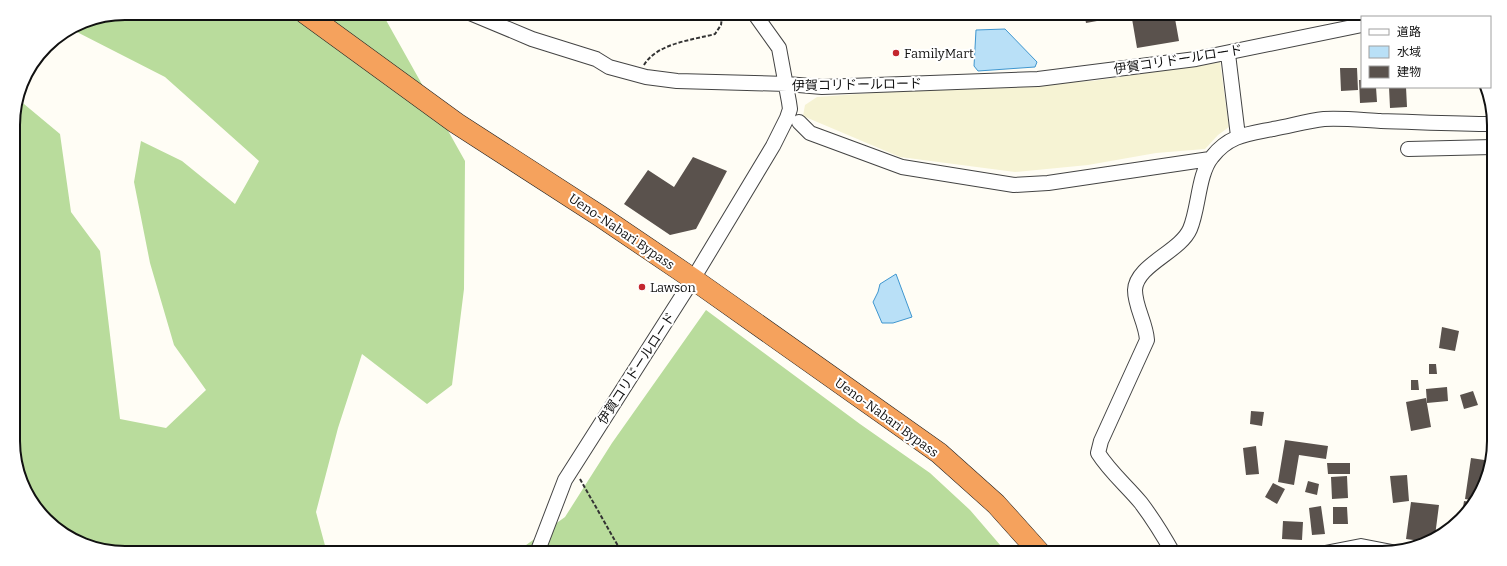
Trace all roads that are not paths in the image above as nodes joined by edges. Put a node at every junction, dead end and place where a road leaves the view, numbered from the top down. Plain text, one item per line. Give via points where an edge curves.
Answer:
1 (315, 20) edge
2 (487, 20) edge
3 (759, 20) edge
4 (1361, 25) edge
5 (1228, 54) junction
6 (787, 84) junction
7 (799, 122) dead end
8 (1487, 124) edge
9 (1238, 136) junction
10 (1487, 147) edge
11 (1408, 149) dead end
12 (1210, 158) junction
13 (693, 279) junction
14 (539, 546) edge
15 (1034, 546) edge
16 (1169, 546) edge

1 - 13 highway, Ueno-Nabari Bypass via 456,123
2 - 6 street via 532,39 596,59 609,67 640,75 677,81
3 - 6 street via 779,48
4 - 5 street, 伊賀コリドールロード
5 - 6 street, 伊賀コリドールロード via 1013,81 822,87
5 - 9 street
6 - 13 street, 伊賀コリドールロード via 790,109 782,130
7 - 12 street via 810,133 902,167 1014,185 1048,183
8 - 9 street via 1323,120
9 - 12 street via 1219,148
10 - 11 street
12 - 16 street via 1189,230 1178,246 1153,264 1138,280 1136,300 1147,340 1101,440 1098,453 1140,502
13 - 14 street, 伊賀コリドールロード via 565,480
13 - 15 highway, Ueno-Nabari Bypass via 939,453 996,504

